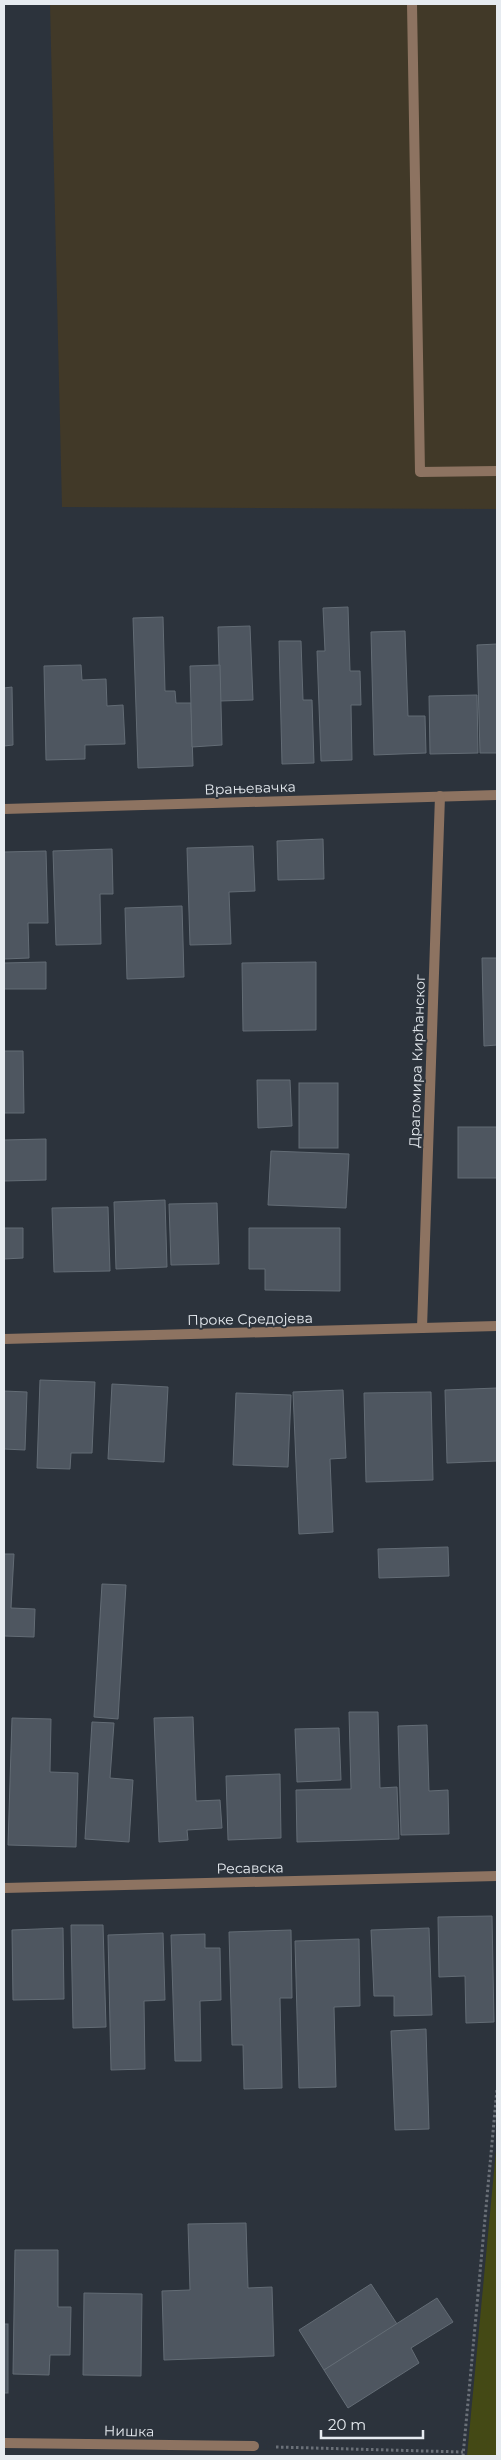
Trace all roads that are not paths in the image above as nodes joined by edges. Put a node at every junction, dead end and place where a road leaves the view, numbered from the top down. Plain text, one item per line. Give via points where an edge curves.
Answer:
1 (412, 4) edge
2 (497, 471) edge
3 (497, 795) edge
4 (440, 796) junction
5 (4, 809) edge
6 (497, 1326) edge
7 (422, 1328) junction
8 (4, 1338) edge
9 (497, 1876) edge
10 (4, 1888) edge
11 (4, 2443) edge
12 (254, 2446) road end

1 - 2 street via 420,472
3 - 4 street, Врањевачка
4 - 5 street, Врањевачка
4 - 7 street, Драгомира Кирћанског
6 - 7 street, Проке Средојева
7 - 8 street, Проке Средојева
9 - 10 street, Ресавска
11 - 12 street, Нишка

